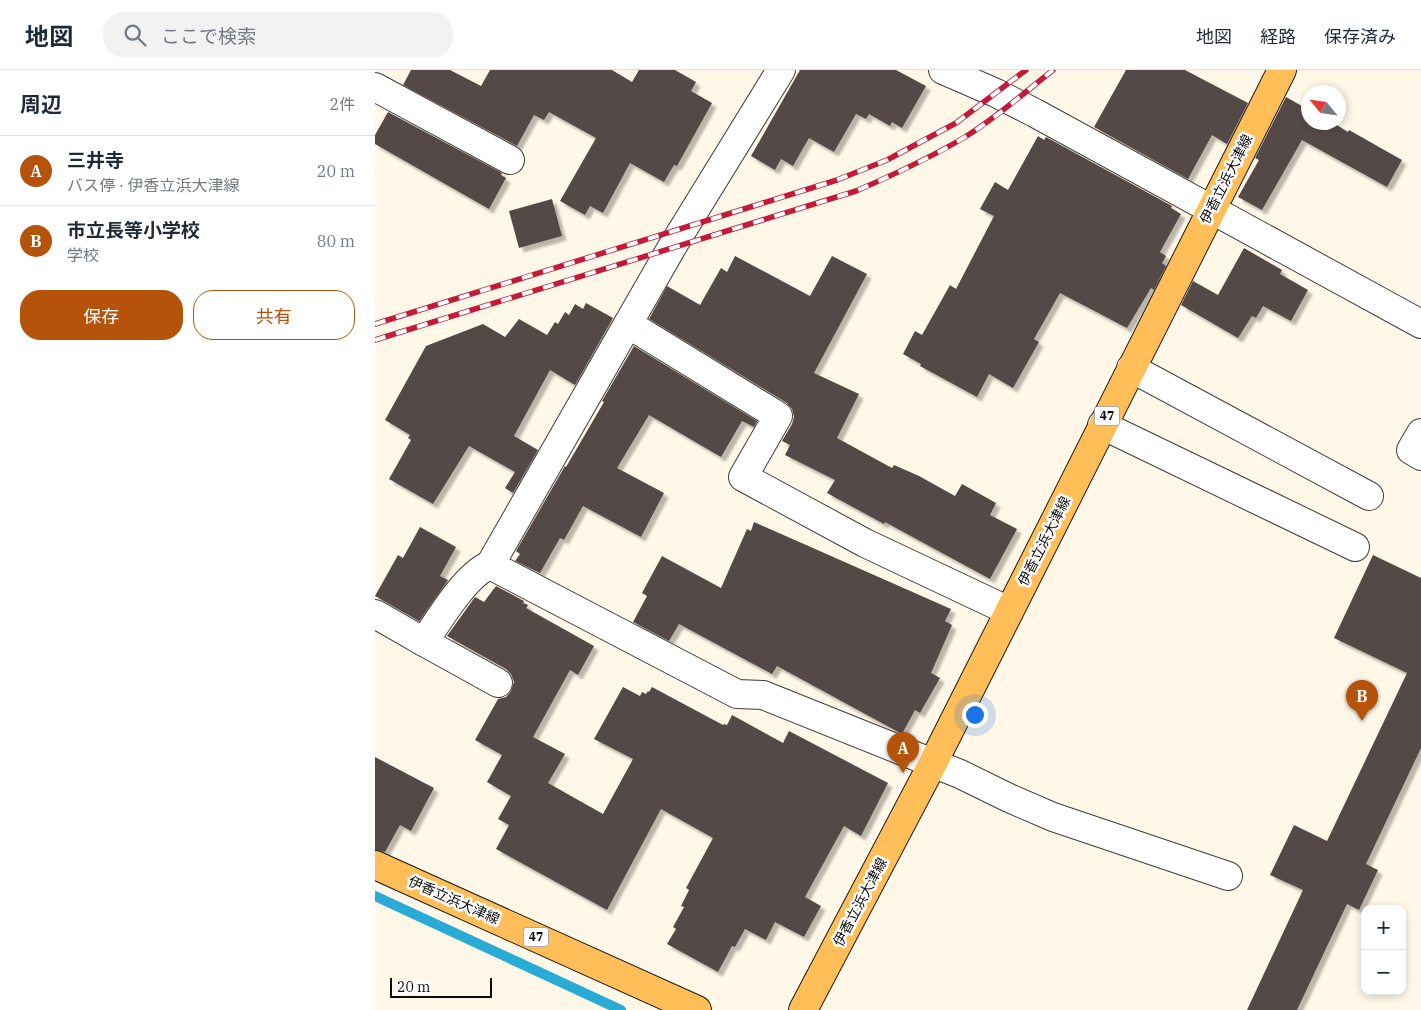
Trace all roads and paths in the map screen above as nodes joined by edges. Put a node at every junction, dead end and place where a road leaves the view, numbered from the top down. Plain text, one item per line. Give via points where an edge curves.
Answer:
1 (781, 70) edge
2 (943, 70) edge
3 (1281, 70) edge
4 (375, 87) edge
5 (511, 160) dead end
6 (1210, 209) junction
7 (628, 324) junction
8 (1421, 324) edge
9 (1131, 368) junction
10 (1102, 425) junction
11 (1421, 432) edge
12 (1421, 456) edge
13 (1369, 496) dead end
14 (1355, 547) dead end
15 (489, 565) junction
16 (1009, 610) junction
17 (375, 614) edge
18 (424, 642) junction
19 (498, 683) dead end
20 (933, 763) junction
21 (375, 865) edge
22 (1228, 876) dead end
23 (697, 1010) edge
24 (803, 1010) edge

1 - 7 street
2 - 6 street via 1013,102
3 - 6 main road, 伊香立浜大津線 / 47
4 - 5 street
6 - 8 street
6 - 9 main road, 伊香立浜大津線 / 47
7 - 15 street
7 - 16 street via 778,416 743,478 865,543
9 - 10 main road, 伊香立浜大津線 / 47
9 - 13 street
10 - 14 street
10 - 16 main road, 伊香立浜大津線 / 47
11 - 12 street via 1411,450
15 - 18 street via 481,569 446,608
15 - 20 street via 737,694 763,695
16 - 20 main road, 伊香立浜大津線 / 47
17 - 18 street
18 - 19 street
20 - 22 street via 1053,817
20 - 24 main road, 伊香立浜大津線 / 47
21 - 23 main road, 伊香立浜大津線 / 47

